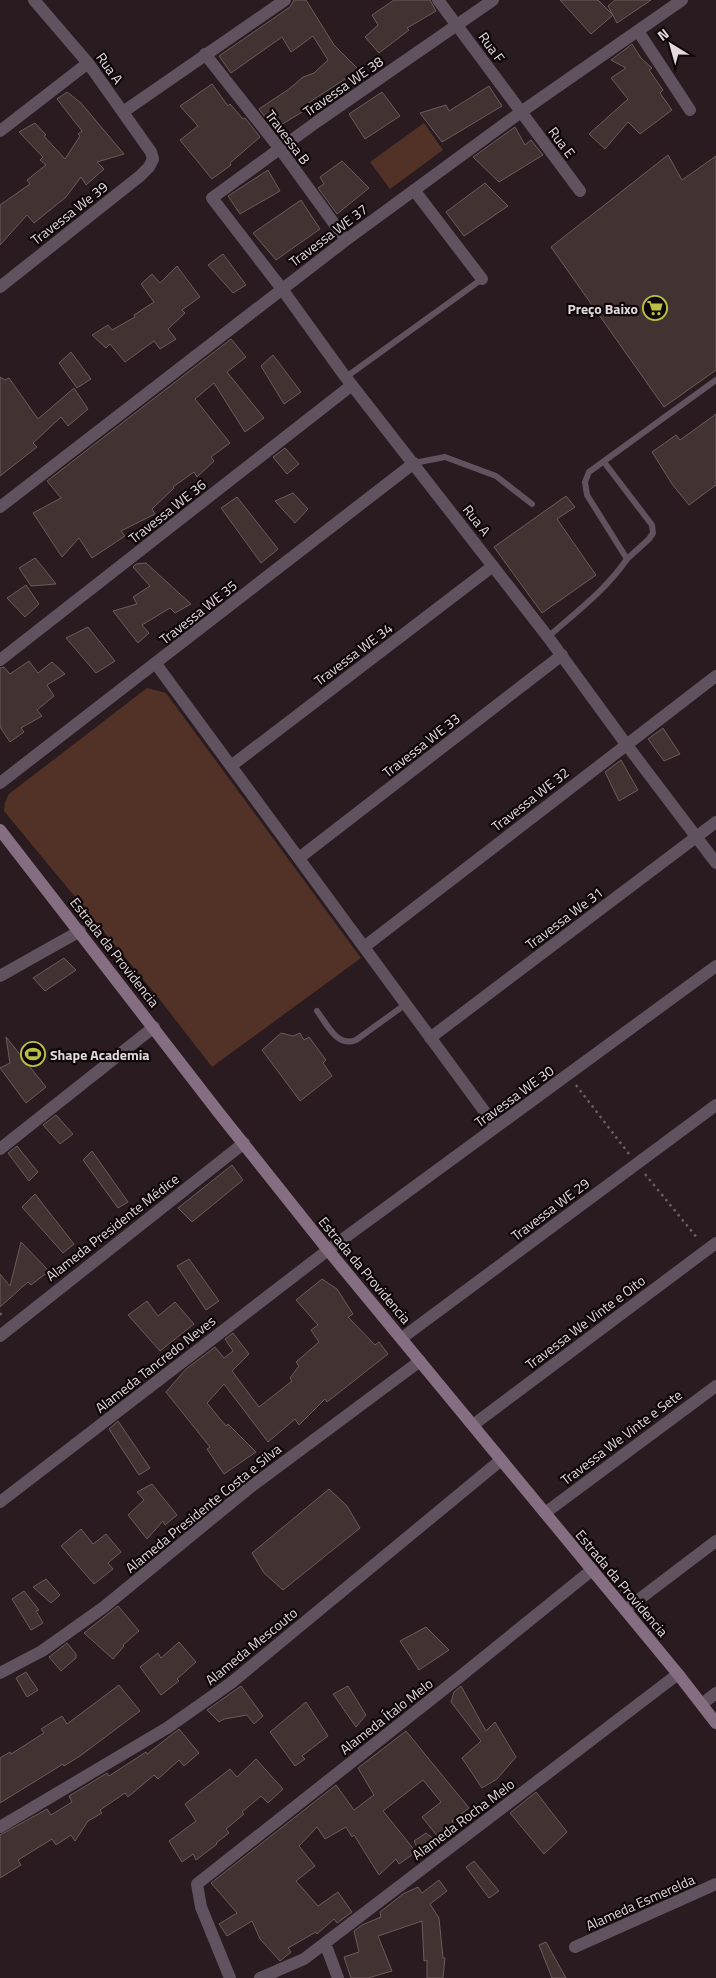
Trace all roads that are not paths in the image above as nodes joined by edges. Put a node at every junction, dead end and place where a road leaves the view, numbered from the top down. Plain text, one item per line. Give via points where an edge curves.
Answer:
1 (34, 0) edge
2 (285, 0) edge
3 (438, 0) edge
4 (493, 0) edge
5 (682, 0) edge
6 (270, 4) edge
7 (457, 24) junction
8 (638, 31) junction
9 (205, 54) junction
10 (88, 63) junction
11 (690, 110) dead end
12 (123, 112) junction
13 (521, 112) junction
14 (0, 131) edge
15 (280, 149) junction
16 (153, 159) joint
17 (414, 190) junction
18 (580, 191) dead end
19 (212, 198) joint
20 (346, 240) junction
21 (482, 279) joint
22 (0, 287) edge
23 (282, 289) junction
24 (716, 380) edge
25 (349, 381) junction
26 (604, 462) junction
27 (414, 463) junction
28 (532, 504) dead end
29 (0, 507) edge
30 (627, 559) junction
31 (494, 566) junction
32 (548, 637) junction
33 (562, 655) junction
34 (0, 660) edge
35 (156, 664) junction
36 (716, 676) edge
37 (626, 744) junction
38 (232, 766) junction
39 (0, 783) edge
40 (716, 822) edge
41 (0, 830) edge
42 (697, 836) junction
43 (299, 858) junction
44 (716, 863) edge
45 (80, 931) junction
46 (364, 947) junction
47 (716, 966) edge
48 (0, 976) edge
49 (406, 1004) junction
50 (317, 1011) dead end
51 (154, 1027) junction
52 (430, 1038) junction
53 (716, 1105) edge
54 (496, 1127) junction
55 (244, 1143) junction
56 (0, 1149) edge
57 (716, 1244) edge
58 (328, 1250) junction
59 (0, 1336) edge
60 (402, 1338) junction
61 (420, 1360) junction
62 (716, 1386) edge
63 (473, 1425) junction
64 (501, 1460) junction
65 (0, 1502) edge
66 (545, 1513) junction
67 (716, 1541) edge
68 (592, 1570) junction
69 (625, 1610) junction
70 (0, 1673) edge
71 (678, 1674) junction
72 (716, 1693) edge
73 (702, 1704) junction
74 (716, 1722) edge
75 (0, 1827) edge
76 (716, 1884) edge
77 (325, 1943) junction
78 (576, 1947) dead end
79 (230, 1978) edge
80 (260, 1978) edge
81 (338, 1978) edge

1 - 10 street, Rua A
2 - 6 street
3 - 7 street, Rua F
4 - 7 street, Travessa WE 38
5 - 8 street, Travessa WE 37
6 - 9 street
7 - 13 street, Rua F
7 - 15 street, Travessa WE 38
8 - 11 street
8 - 13 street, Travessa WE 37
9 - 12 street
9 - 15 street, Travessa B
10 - 12 street, Rua A
10 - 14 street
12 - 16 street, Rua A
13 - 17 street, Travessa WE 37
13 - 18 street, Rua E
15 - 19 street, Travessa WE 38
15 - 20 street, Travessa B
16 - 22 street, Travessa We 39 via 140,176
17 - 20 street, Travessa WE 37
17 - 21 street
19 - 23 street, Rua A
20 - 23 street, Travessa WE 37
21 - 25 lane
23 - 25 street, Rua A
23 - 29 street, Travessa WE 37
24 - 26 lane
25 - 27 street, Rua A
25 - 34 street, Travessa WE 36
26 - 30 lane via 589,472 585,482 587,495
26 - 30 lane via 652,525 653,533 649,539
27 - 28 lane via 445,457 496,476
27 - 31 street, Rua A
27 - 35 street, Travessa WE 35
30 - 32 lane via 582,610
31 - 32 street, Rua A
31 - 38 street, Travessa WE 34
32 - 33 street, Rua A
33 - 37 street, Rua A
33 - 43 street, Travessa WE 33
35 - 38 street
35 - 39 street, Travessa WE 35
36 - 37 street, Travessa WE 32
37 - 42 street, Rua A
37 - 46 street, Travessa WE 32
38 - 43 street
40 - 42 street, Travessa We 31
41 - 45 main road, Estrada da Providencia
42 - 44 street, Rua A
42 - 52 street, Travessa We 31
43 - 46 street
45 - 48 street
45 - 51 main road, Estrada da Providencia
46 - 49 street
47 - 54 street, Travessa WE 30
49 - 50 lane via 349,1043 337,1038
49 - 52 street
51 - 55 main road, Estrada da Providencia
51 - 56 street
52 - 54 street
53 - 60 street, Travessa WE 29
54 - 58 street, Travessa WE 30
55 - 58 main road, Estrada da Providencia
55 - 59 street, Alameda Presidente Médice
57 - 63 street, Travessa We Vinte e Oito
58 - 60 main road, Estrada da Providencia
58 - 65 street, Alameda Tancredo Neves
60 - 61 main road, Estrada da Providencia
61 - 63 main road, Estrada da Providencia
61 - 70 street, Alameda Presidente Costa e Silva via 248,1488 104,1607 42,1651
62 - 66 street, Travessa We Vinte e Sete
63 - 64 main road, Estrada da Providencia
64 - 66 main road, Estrada da Providencia
64 - 75 street, Alameda Mescouto via 231,1683 167,1728
66 - 68 main road, Estrada da Providencia
67 - 69 street
68 - 69 main road, Estrada da Providencia
68 - 79 street, Alameda Ítalo Melo via 197,1884 201,1907
69 - 71 main road, Estrada da Providencia
71 - 73 main road, Estrada da Providencia
71 - 77 street, Alameda Rocha Melo
72 - 73 street
73 - 74 main road, Estrada da Providencia
76 - 78 street, Alameda Esmerelda
77 - 80 street, Alameda Rocha Melo via 304,1959
77 - 81 street

